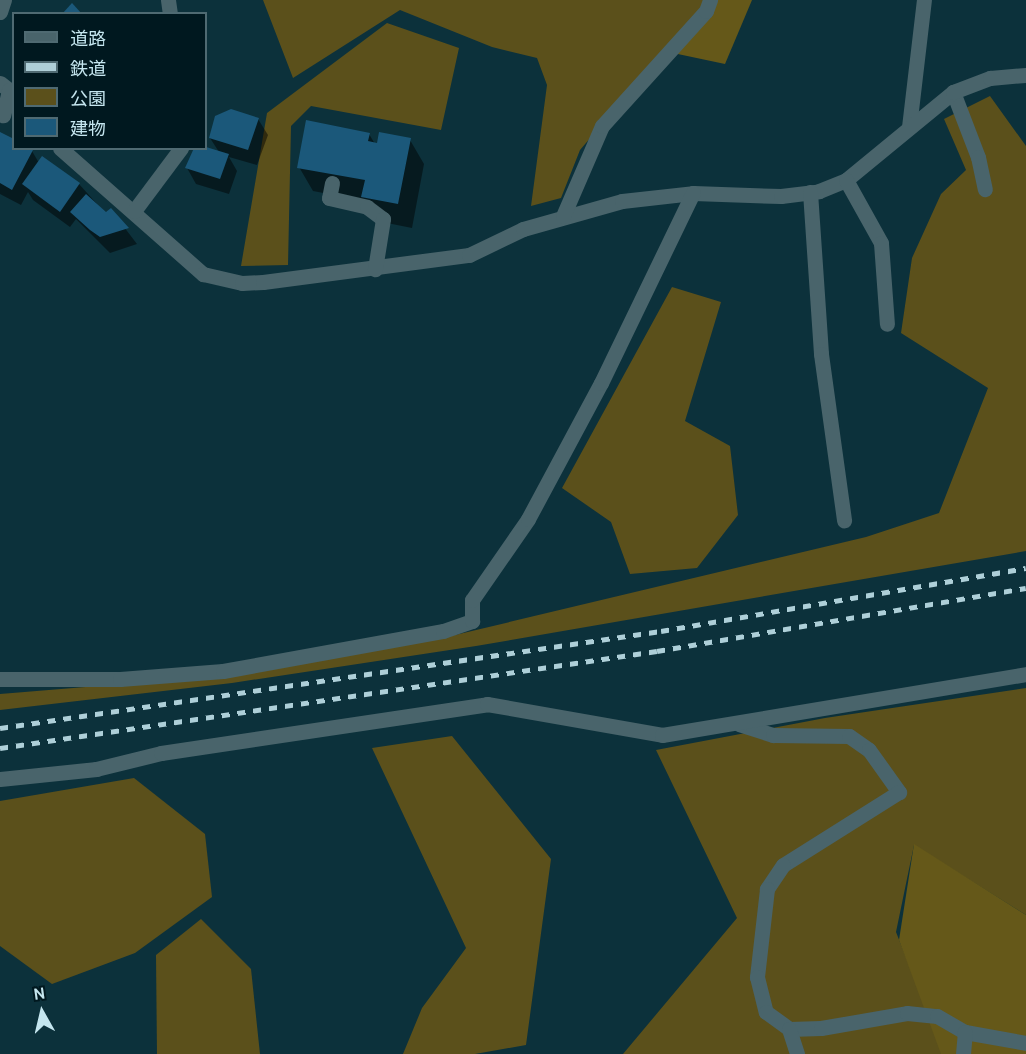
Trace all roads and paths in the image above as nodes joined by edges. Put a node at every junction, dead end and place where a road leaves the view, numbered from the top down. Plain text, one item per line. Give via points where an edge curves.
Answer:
1 (4, 0) edge
2 (710, 0) edge
3 (924, 0) edge
4 (0, 12) edge
5 (1026, 75) edge
6 (0, 84) edge
7 (952, 92) junction
8 (5, 116) edge
9 (909, 128) junction
10 (62, 150) edge
11 (180, 150) edge
12 (846, 180) junction
13 (332, 183) dead end
14 (985, 189) dead end
15 (810, 192) junction
16 (693, 193) junction
17 (134, 211) junction
18 (563, 216) junction
19 (375, 269) junction
20 (887, 324) dead end
21 (844, 520) dead end
22 (1026, 675) edge
23 (0, 679) edge
24 (736, 723) junction
25 (0, 779) edge
26 (789, 1029) junction
27 (965, 1032) junction
28 (1026, 1043) edge
29 (797, 1054) edge
30 (963, 1054) edge

1 - 4 street
2 - 18 street via 706,11 602,126
3 - 9 street
5 - 7 street via 990,78
6 - 8 street via 9,90
7 - 9 street
7 - 14 street via 978,157
9 - 12 street
10 - 17 street
11 - 17 street
12 - 15 street
12 - 20 street via 882,243
13 - 19 street via 329,198 367,207 383,219
15 - 16 street via 781,196
15 - 21 street via 821,354
16 - 18 street via 622,201
16 - 23 street via 601,383 528,519 472,600 472,621 443,630 223,671 120,679
17 - 19 street via 203,274 223,280 263,282
18 - 19 street via 523,229 469,255
22 - 24 street
24 - 25 street via 662,735 487,705 161,753 96,769
24 - 26 street via 773,735 849,736 869,750 899,792 783,865 767,889 757,977 766,1012
26 - 27 street via 821,1028 907,1013 937,1016
26 - 29 street
27 - 28 street
27 - 30 street

